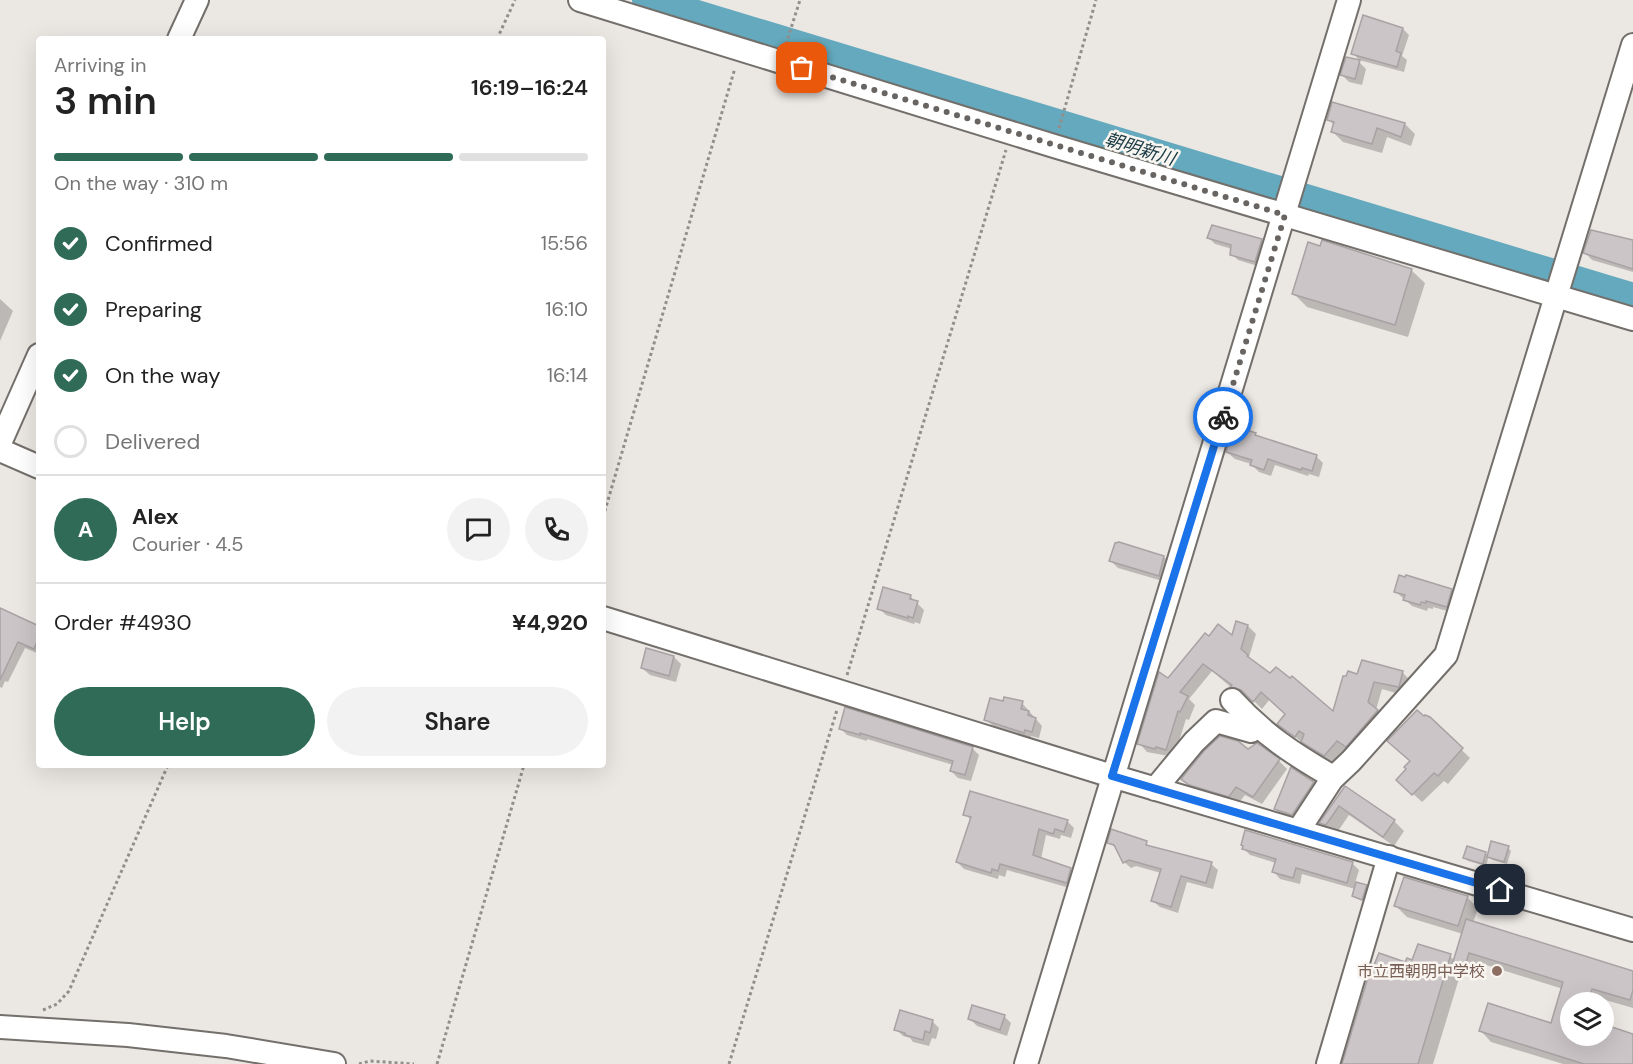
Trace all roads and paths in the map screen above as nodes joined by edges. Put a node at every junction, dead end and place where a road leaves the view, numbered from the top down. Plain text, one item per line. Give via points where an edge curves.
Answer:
1 (197, 0) edge
2 (515, 0) edge
3 (580, 0) edge
4 (800, 0) edge
5 (1096, 0) edge
6 (1349, 0) edge
7 (180, 36) edge
8 (498, 36) edge
9 (789, 37) dead end
10 (1633, 45) edge
11 (741, 49) junction
12 (1058, 130) dead end
13 (1011, 133) junction
14 (1289, 201) junction
15 (1561, 282) junction
16 (1633, 319) edge
17 (36, 362) edge
18 (0, 443) edge
19 (0, 450) edge
20 (36, 466) edge
21 (606, 507) edge
22 (606, 619) edge
23 (842, 692) junction
24 (1232, 700) dead end
25 (1256, 726) junction
26 (167, 768) edge
27 (523, 768) edge
28 (1112, 776) junction
29 (1333, 777) junction
30 (1155, 789) junction
31 (1298, 831) junction
32 (1389, 857) junction
33 (1633, 930) edge
34 (40, 1012) dead end
35 (0, 1027) edge
36 (334, 1064) edge
37 (359, 1064) edge
38 (414, 1064) edge
39 (436, 1064) edge
40 (729, 1064) edge
41 (1026, 1064) edge
42 (1328, 1064) edge

1 - 7 street
2 - 8 path
3 - 11 street
4 - 9 path
5 - 12 path
6 - 14 street
10 - 15 street
11 - 13 street
11 - 21 path
13 - 14 street
13 - 23 path
14 - 15 street
14 - 28 street
15 - 16 street
15 - 29 street via 1446,655
17 - 18 street
19 - 20 street
22 - 23 street
23 - 28 street
23 - 40 path
24 - 25 street
25 - 29 street
25 - 30 street via 1251,731 1216,721
26 - 34 path via 69,990 57,1004
27 - 39 path
28 - 30 street
28 - 41 street
29 - 31 street
30 - 31 street
31 - 32 street
32 - 33 street
32 - 42 street
35 - 36 street via 128,1035
37 - 38 path via 370,1060

